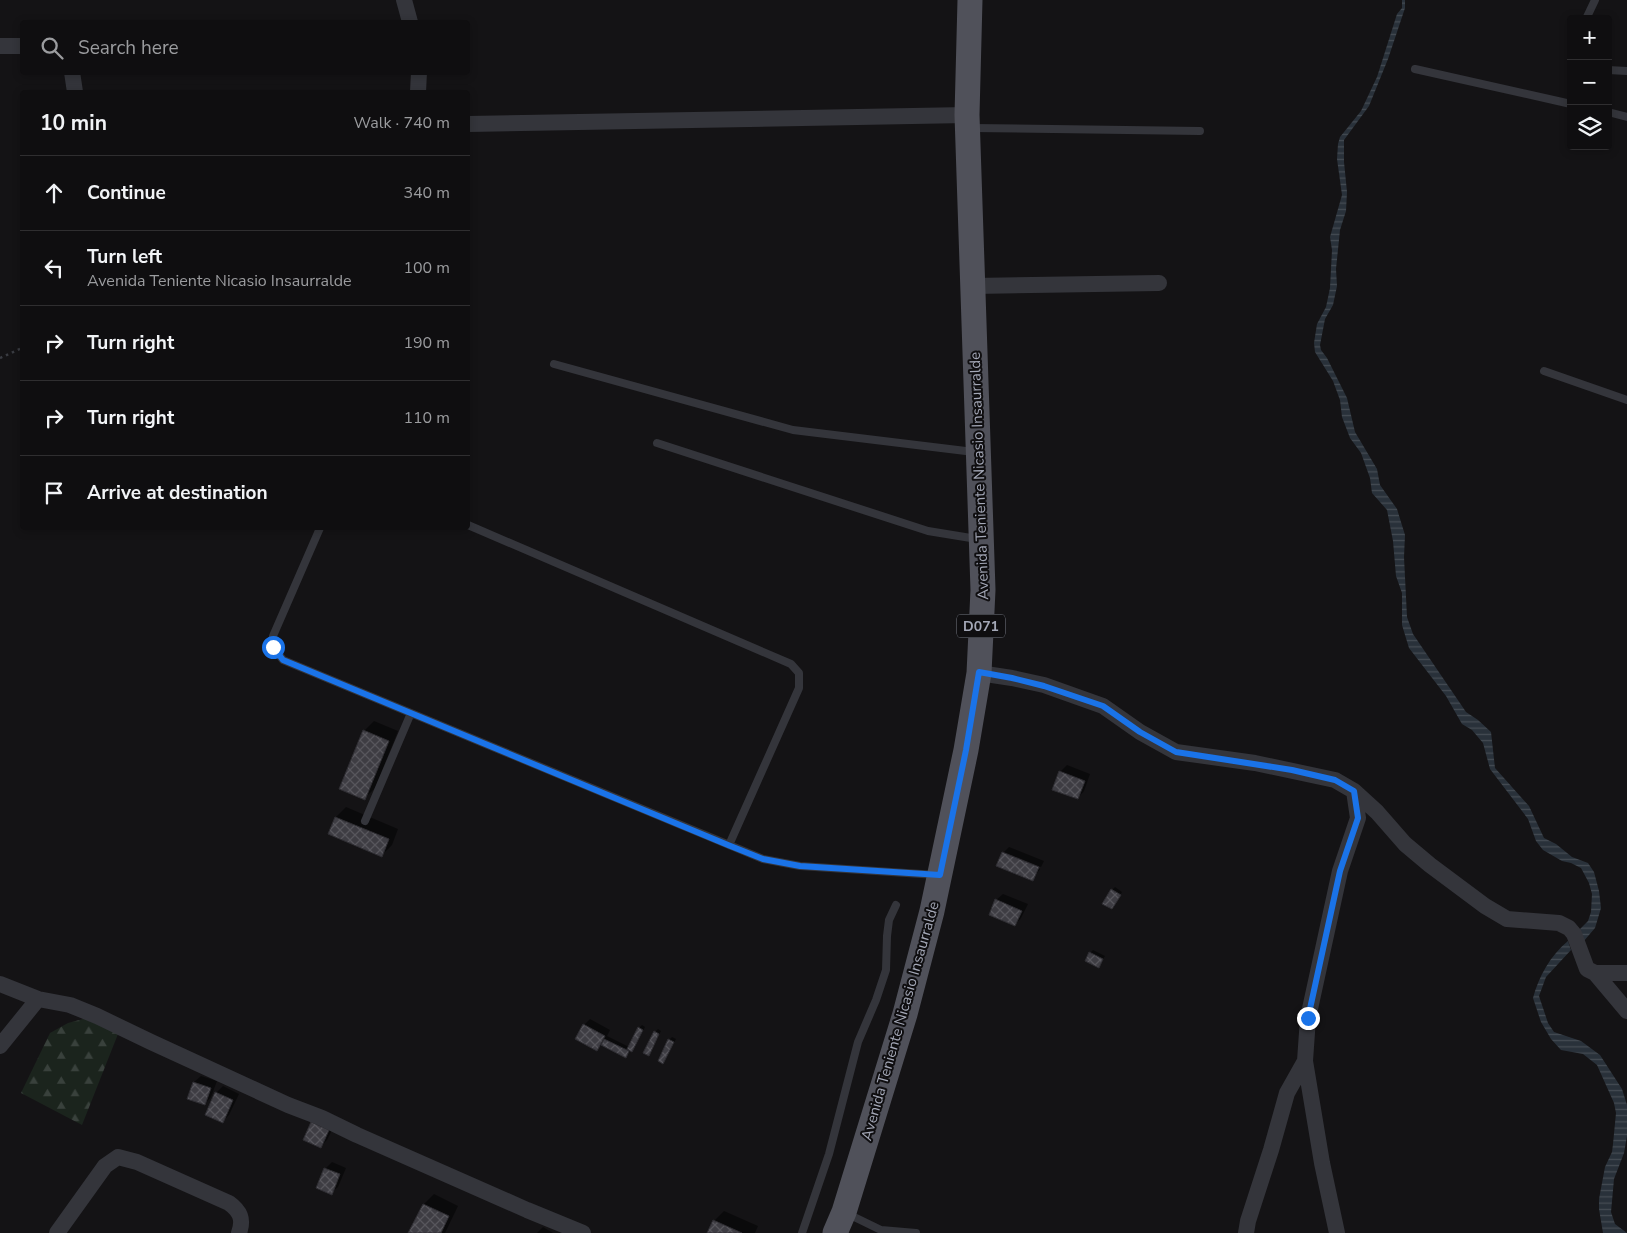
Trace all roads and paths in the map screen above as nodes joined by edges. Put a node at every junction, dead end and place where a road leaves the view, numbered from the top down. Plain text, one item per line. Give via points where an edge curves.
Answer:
1 (404, 0) edge
2 (970, 0) edge
3 (1595, 0) edge
4 (1588, 15) edge
5 (409, 20) edge
6 (0, 46) edge
7 (20, 46) edge
8 (1415, 69) dead end
9 (1612, 70) edge
10 (1627, 71) edge
11 (72, 75) edge
12 (419, 75) edge
13 (75, 90) edge
14 (418, 90) edge
15 (1567, 103) edge
16 (1612, 113) edge
17 (1627, 117) edge
18 (967, 121) junction
19 (470, 124) edge
20 (1200, 131) dead end
21 (1159, 284) dead end
22 (973, 286) junction
23 (20, 349) edge
24 (0, 358) edge
25 (554, 364) dead end
26 (1544, 371) dead end
27 (1627, 400) edge
28 (657, 443) dead end
29 (978, 452) junction
30 (470, 525) edge
31 (319, 530) edge
32 (981, 540) junction
33 (979, 672) junction
34 (411, 713) junction
35 (1354, 791) junction
36 (366, 821) dead end
37 (728, 845) junction
38 (940, 875) junction
39 (896, 905) dead end
40 (1595, 973) junction
41 (1627, 973) edge
42 (0, 984) edge
43 (38, 999) junction
44 (1627, 1011) edge
45 (0, 1046) edge
46 (1305, 1061) junction
47 (840, 1222) edge
48 (57, 1233) edge
49 (239, 1233) edge
50 (583, 1233) edge
51 (802, 1233) edge
52 (916, 1233) edge
53 (1246, 1233) edge
54 (1336, 1233) edge

1 - 5 street
2 - 18 main road, Avenida Teniente Nicasio Insaurralde / D071
3 - 4 lane
6 - 7 street
8 - 15 lane
9 - 10 lane
11 - 13 street
12 - 14 street
16 - 17 lane
18 - 19 street
18 - 20 lane
18 - 22 main road, Avenida Teniente Nicasio Insaurralde / D071
21 - 22 street
22 - 29 main road, Avenida Teniente Nicasio Insaurralde / D071
23 - 24 path
25 - 29 lane via 793,430
26 - 27 lane
28 - 32 lane via 928,531
29 - 32 main road, Avenida Teniente Nicasio Insaurralde / D071
30 - 37 lane via 791,664 799,673 799,688
31 - 34 lane via 273,636 273,647 283,660
32 - 33 main road, Avenida Teniente Nicasio Insaurralde / D071 via 983,590
33 - 35 street via 1044,686 1103,706 1176,752 1292,770 1335,780
33 - 38 main road, Avenida Teniente Nicasio Insaurralde / D071
34 - 36 lane
34 - 37 lane
35 - 40 street via 1405,844 1485,906 1507,919 1546,921 1569,928 1587,969
35 - 46 street via 1358,818 1340,871 1308,1018
37 - 38 lane via 763,859 800,866
38 - 47 main road, Avenida Teniente Nicasio Insaurralde / D071 via 904,1014
39 - 51 lane via 886,936 886,970 858,1042 829,1154
40 - 41 street
40 - 44 street
42 - 43 street
43 - 45 street
43 - 50 street via 70,1005 97,1016 288,1105
46 - 53 street via 1287,1093
46 - 54 street
47 - 52 lane
48 - 49 street via 105,1166 118,1157 137,1162 229,1203 238,1210 242,1219

